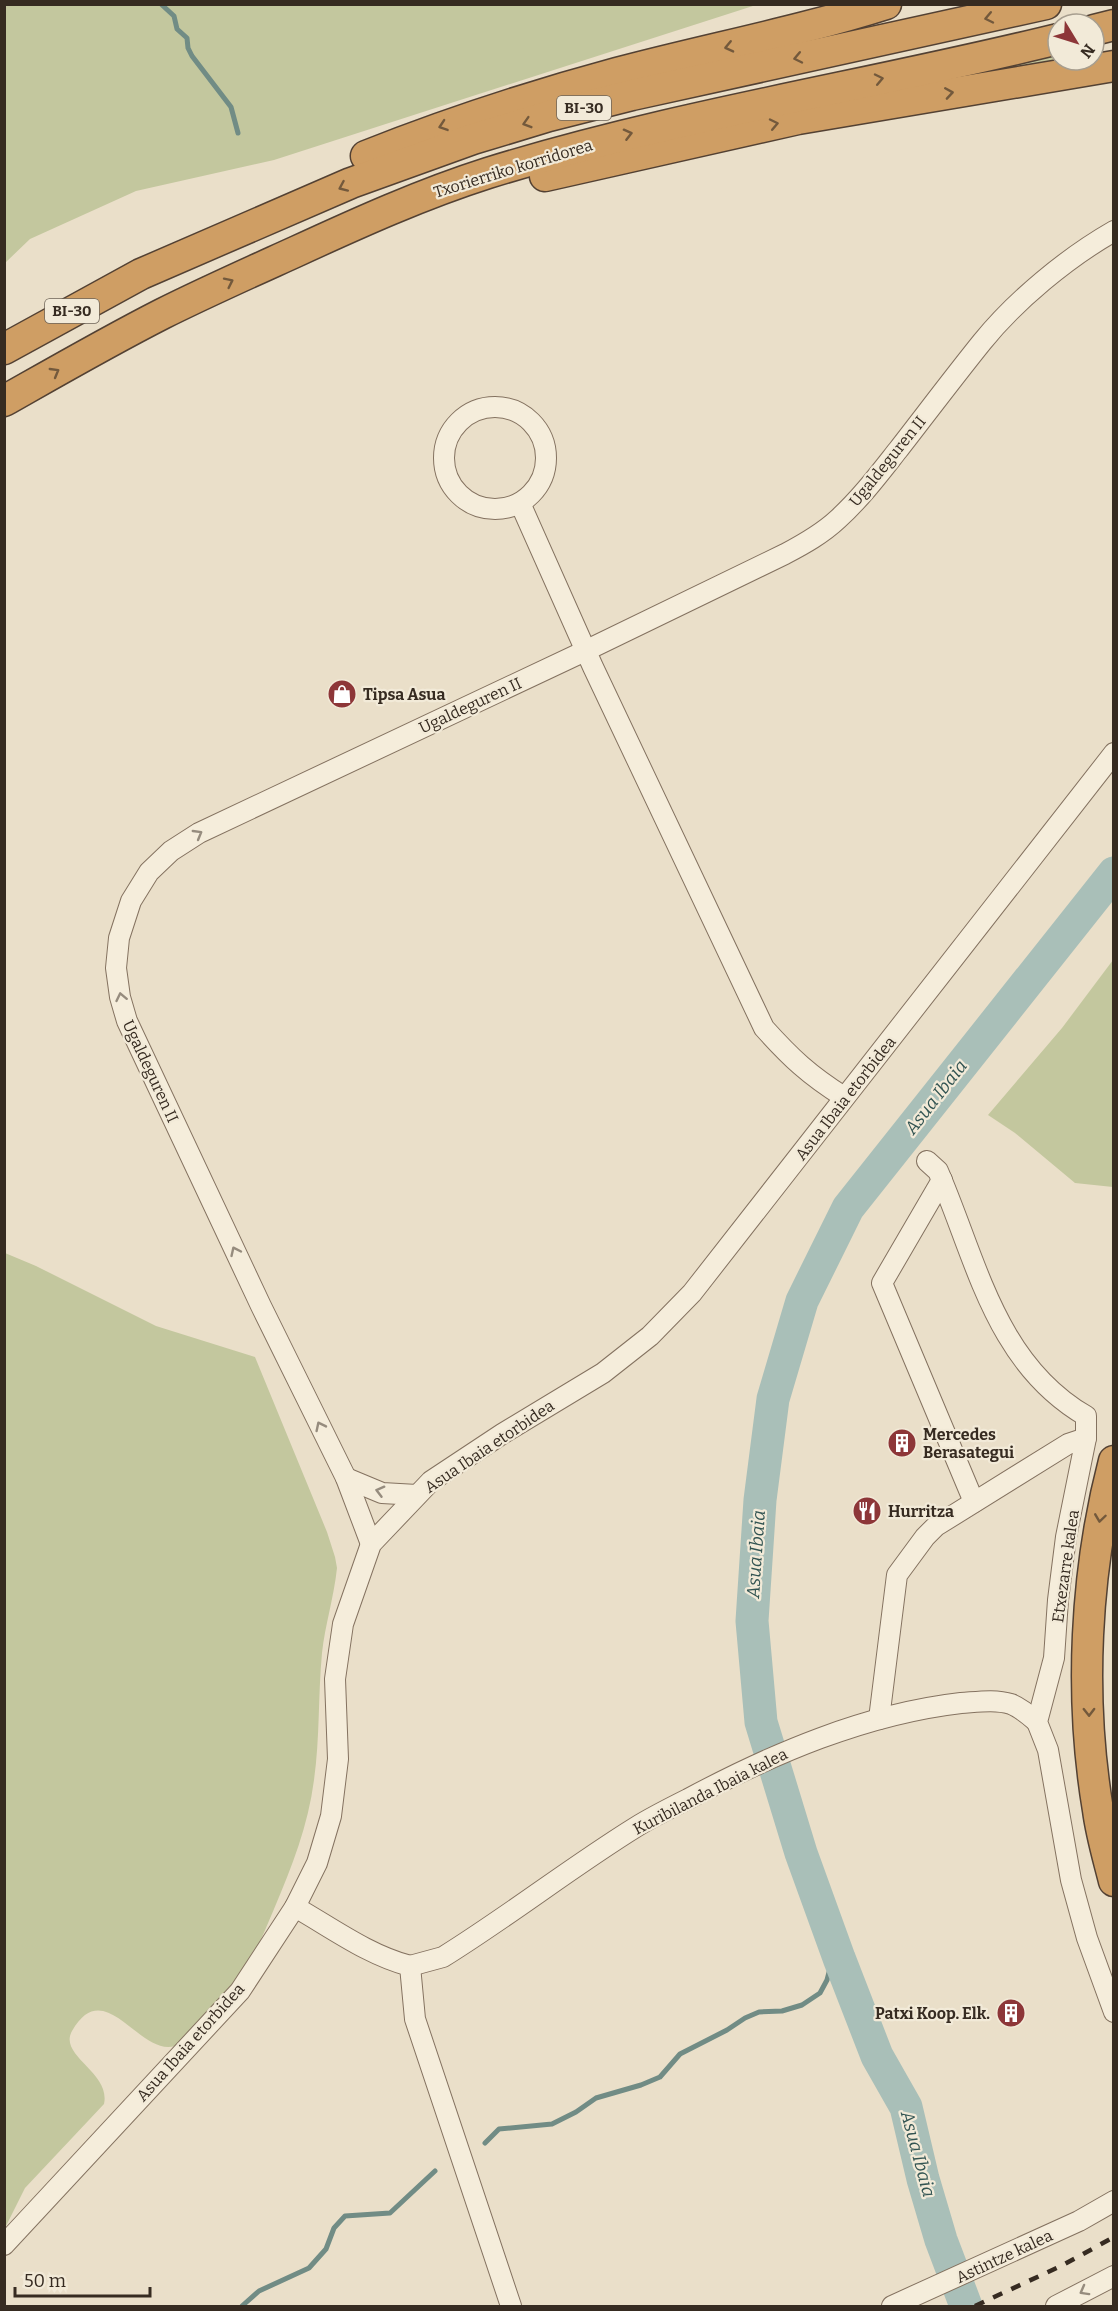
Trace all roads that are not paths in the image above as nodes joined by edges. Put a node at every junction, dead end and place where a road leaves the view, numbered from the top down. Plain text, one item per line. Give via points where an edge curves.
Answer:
1 (886, 4) edge
2 (1046, 4) edge
3 (1046, 42) edge
4 (1113, 66) edge
5 (1113, 231) edge
6 (334, 234) junction
7 (141, 274) junction
8 (4, 349) edge
9 (4, 401) edge
10 (520, 503) junction
11 (585, 651) junction
12 (1113, 753) edge
13 (844, 1097) junction
14 (927, 1161) dead end
15 (942, 1180) junction
16 (1086, 1438) junction
17 (1113, 1461) edge
18 (346, 1478) junction
19 (417, 1495) junction
20 (974, 1502) junction
21 (371, 1544) junction
22 (879, 1719) junction
23 (1037, 1722) junction
24 (1113, 1881) edge
25 (295, 1907) junction
26 (410, 1966) junction
27 (1113, 2012) edge
28 (1113, 2201) edge
29 (4, 2245) edge
30 (1113, 2276) edge
31 (512, 2307) edge
32 (892, 2307) edge
33 (1056, 2307) edge

1 -> 7 highway via 572,85 436,128 335,168 242,213
2 -> 7 highway, BI-30 via 549,116 351,183
6 -> 3 highway, Txorierriko korridorea / BI-30 via 442,189 559,152
6 -> 4 highway via 515,183 729,134 868,106
5 - 11 street, Ugaldeguren II via 1044,281 983,340 863,494 837,520 785,554
9 -> 6 highway, Txorierriko korridorea / BI-30 via 161,315
7 - 8 highway, BI-30
10 - 10 street via 534,492 547,460 545,443 537,427 508,408 473,411 449,436 444,452 450,483 473,505 505,509
10 - 11 street
11 - 13 street via 764,1028 813,1078
18 -> 11 street, Ugaldeguren II via 127,1021 116,968 124,918 149,872 171,851 199,833
12 - 13 street, Asua Ibaia etorbidea
13 - 19 street, Asua Ibaia etorbidea via 692,1293 650,1336 603,1373 502,1434 431,1481
14 - 15 street, Etxezarre kalea
15 - 16 street, Etxezarre kalea via 980,1281 1003,1329 1046,1388 1086,1416
15 - 20 street via 882,1283
16 - 20 street via 1068,1444
16 - 23 street, Etxezarre kalea via 1066,1537 1054,1658
17 -> 24 highway via 1092,1575 1088,1641 1089,1745
19 -> 18 street via 382,1493
18 - 21 street, Ugaldeguren II
19 - 21 street, Asua Ibaia etorbidea
20 - 22 street via 936,1526 897,1575
21 - 25 street, Asua Ibaia etorbidea via 341,1635 335,1679 338,1759 331,1816 317,1863
22 - 23 street, Kuribilanda Ibaia kalea via 933,1706 990,1701 1010,1704
22 - 26 street, Kuribilanda Ibaia kalea via 756,1765 636,1827 443,1957
23 - 27 street via 1048,1750 1071,1880
25 - 26 street via 373,1953
25 - 29 street, Asua Ibaia etorbidea via 240,1991
26 - 31 street via 415,2019
28 - 32 street, Astintze kalea via 1079,2221
30 -> 33 street

